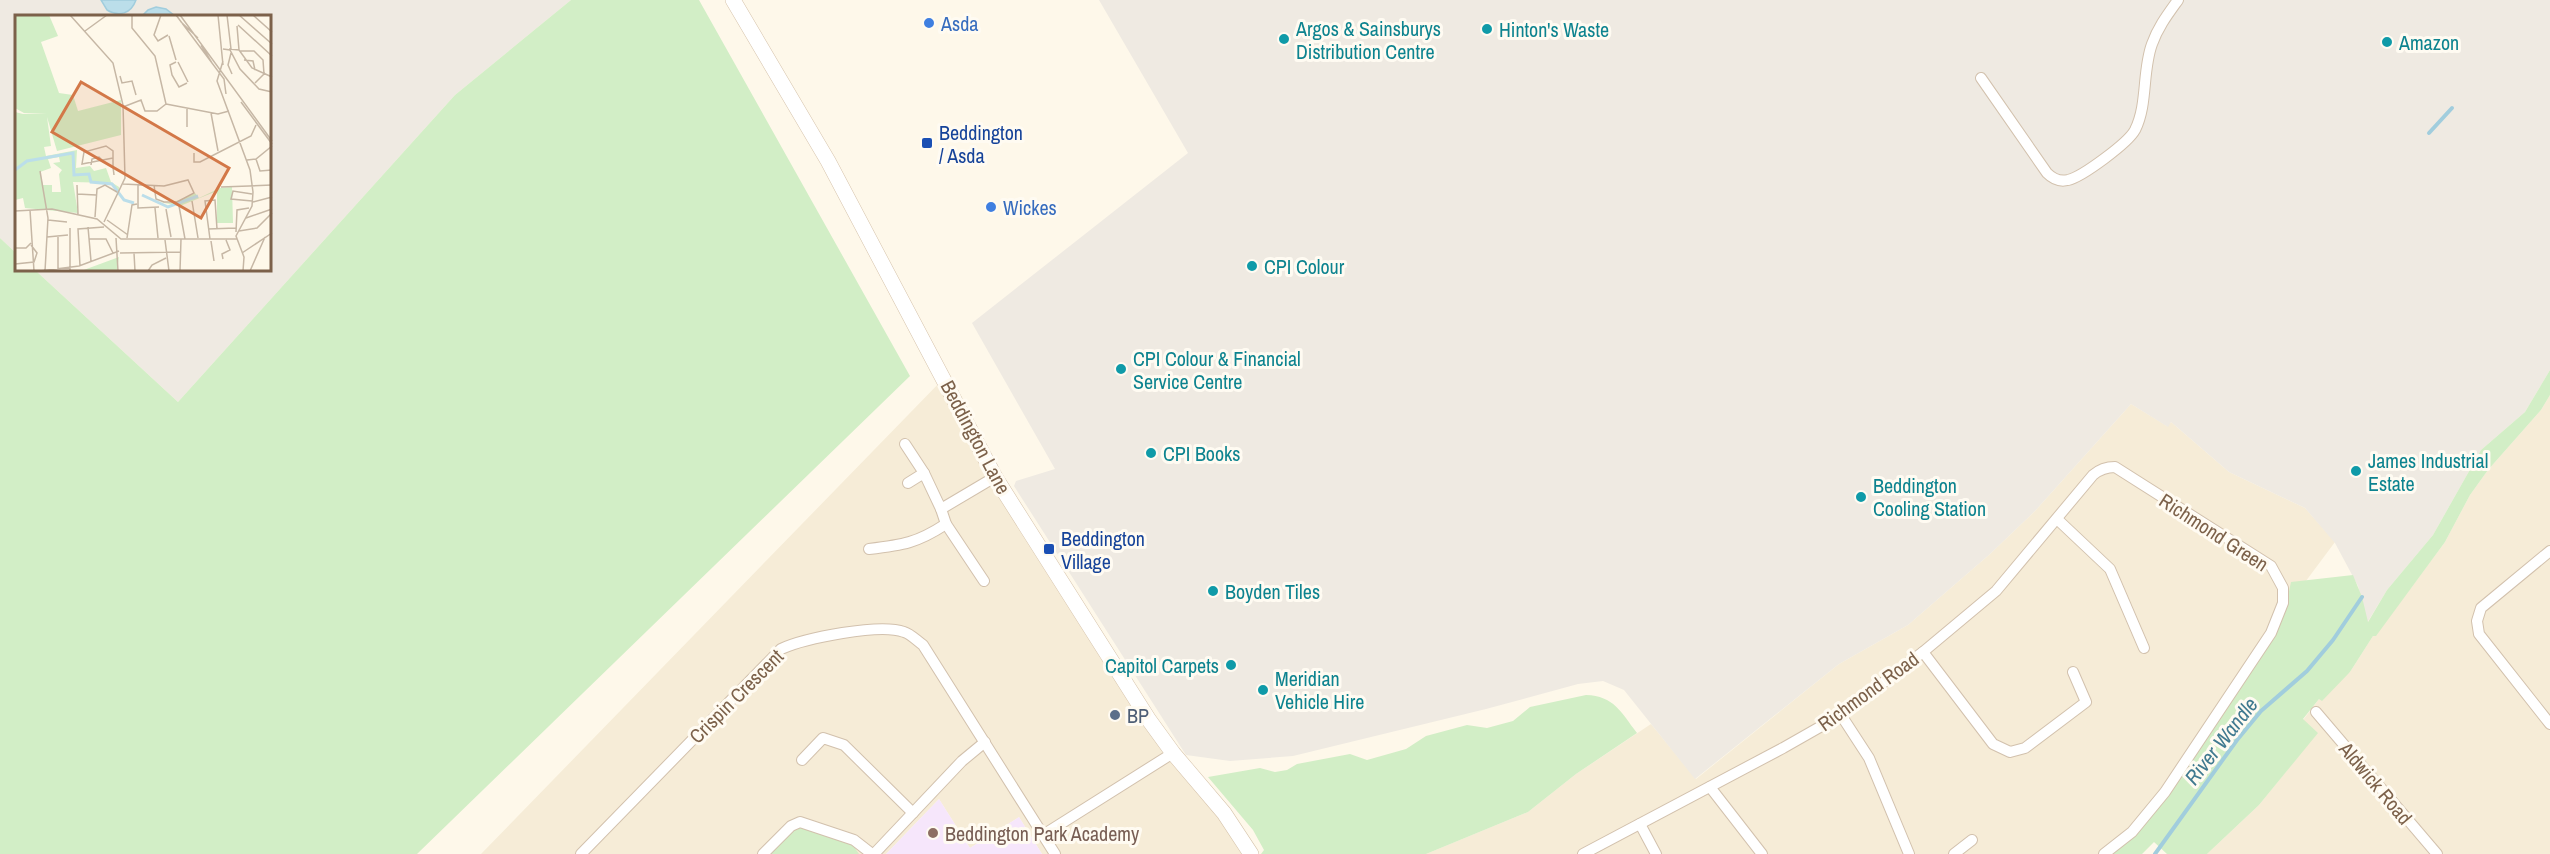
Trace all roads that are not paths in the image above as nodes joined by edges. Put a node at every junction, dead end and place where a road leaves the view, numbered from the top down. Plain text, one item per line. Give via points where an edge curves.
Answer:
1 (733, 0) edge
2 (2178, 0) edge
3 (1981, 78) dead end
4 (905, 444) dead end
5 (2105, 467) joint
6 (924, 473) junction
7 (995, 477) junction
8 (908, 483) dead end
9 (941, 510) junction
10 (2057, 519) junction
11 (946, 524) junction
12 (869, 549) dead end
13 (2550, 551) edge
14 (984, 581) dead end
15 (2144, 648) dead end
16 (1923, 652) junction
17 (2073, 672) dead end
18 (2316, 712) dead end
19 (1841, 715) junction
20 (2550, 724) edge
21 (985, 742) junction
22 (1173, 753) junction
23 (802, 760) dead end
24 (1710, 787) junction
25 (912, 813) junction
26 (1640, 824) junction
27 (1042, 835) junction
28 (1972, 840) dead end
29 (581, 854) edge
30 (763, 854) edge
31 (873, 854) edge
32 (1055, 854) edge
33 (1251, 854) edge
34 (1583, 854) edge
35 (1656, 854) edge
36 (1762, 854) edge
37 (1909, 854) edge
38 (1954, 854) edge
39 (2104, 854) edge
40 (2437, 854) edge

1 - 7 main road, Beddington Lane via 828,161
2 - 3 street via 2152,44 2134,133 2122,146 2072,179 2060,180 2047,173
4 - 6 street
5 - 10 street, Richmond Road via 2093,475
5 - 39 street, Richmond Green via 2115,467 2271,566 2283,588 2283,603 2271,633 2166,792 2132,832
6 - 8 street
6 - 9 street
7 - 9 street
7 - 22 main road, Beddington Lane
9 - 11 street
10 - 15 street via 2110,569
10 - 16 street, Richmond Road via 1996,591
11 - 12 street via 910,544
11 - 14 street
13 - 20 street via 2481,608 2477,621 2482,639
16 - 17 street via 1993,744 2010,752 2025,748 2086,702
16 - 19 street, Richmond Road
18 - 40 street, Aldwick Road
19 - 24 street, Richmond Road
19 - 37 street via 1869,758
21 - 25 street
21 - 27 street, Crispin Crescent
21 - 29 street, Crispin Crescent via 923,645 905,632 865,630 798,642 768,660
22 - 27 street
22 - 33 main road, Beddington Lane via 1228,818
23 - 25 street via 823,738 844,745
24 - 26 street, Richmond Road
24 - 36 street
25 - 31 street
26 - 34 street, Richmond Road
26 - 35 street
27 - 32 street, Crispin Crescent
28 - 38 street
30 - 31 street via 800,822 854,840

